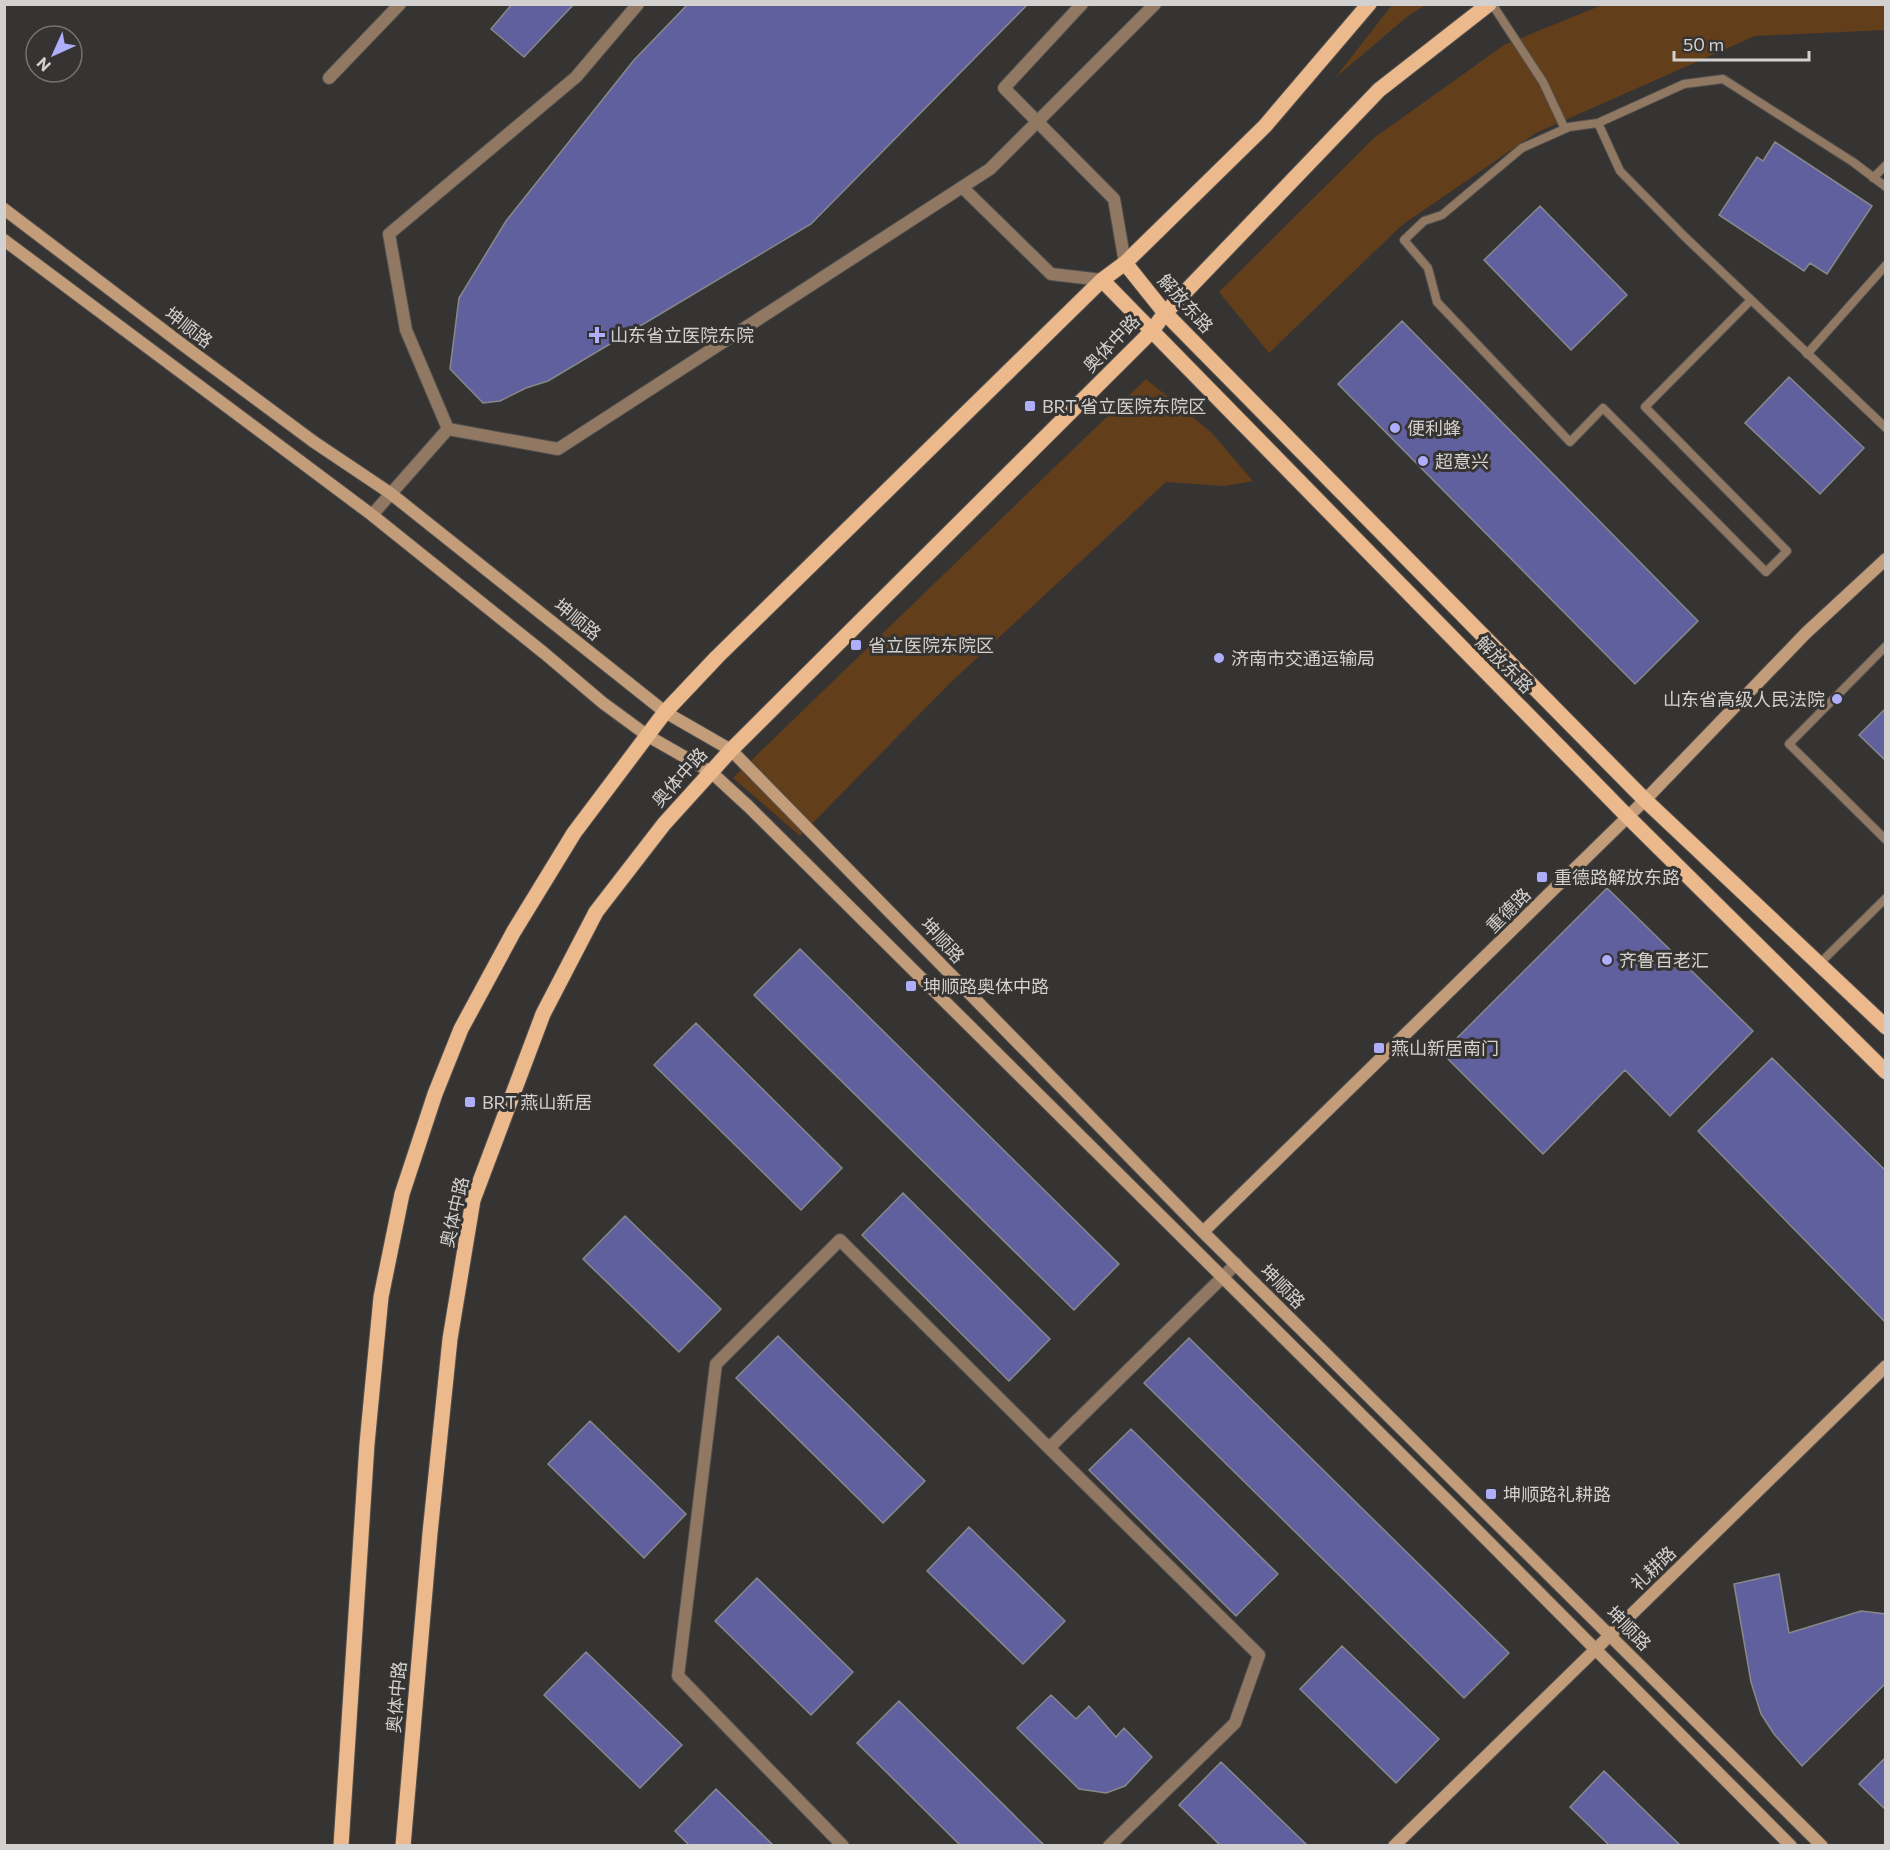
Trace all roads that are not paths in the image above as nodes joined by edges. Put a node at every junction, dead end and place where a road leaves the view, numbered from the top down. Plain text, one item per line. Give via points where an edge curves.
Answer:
1 (400, 4) edge
2 (638, 4) edge
3 (1082, 4) edge
4 (1155, 4) edge
5 (1369, 4) edge
6 (1490, 4) edge
7 (329, 78) dead end
8 (1037, 122) junction
9 (1598, 123) junction
10 (1565, 129) junction
11 (1886, 165) edge
12 (1873, 178) junction
13 (962, 187) junction
14 (1886, 187) edge
15 (4, 208) edge
16 (4, 240) edge
17 (1125, 263) junction
18 (1886, 265) edge
19 (1102, 280) junction
20 (1751, 300) junction
21 (1166, 313) junction
22 (1150, 332) junction
23 (1807, 354) junction
24 (1886, 428) edge
25 (448, 429) junction
26 (390, 493) junction
27 (372, 515) junction
28 (1886, 559) edge
29 (1886, 646) edge
30 (665, 712) junction
31 (648, 736) junction
32 (731, 750) junction
33 (711, 772) junction
34 (1645, 801) junction
35 (1628, 817) junction
36 (1886, 840) edge
37 (1886, 898) edge
38 (1819, 964) junction
39 (1886, 1027) edge
40 (1886, 1072) edge
41 (1203, 1232) junction
42 (1236, 1264) junction
43 (1223, 1278) junction
44 (1886, 1366) edge
45 (1048, 1448) junction
46 (1610, 1635) junction
47 (1595, 1649) junction
48 (341, 1845) edge
49 (403, 1845) edge
50 (843, 1845) edge
51 (1109, 1845) edge
52 (1394, 1845) edge
53 (1791, 1845) edge
54 (1822, 1845) edge

1 - 7 street
2 - 25 street via 576,78 389,234 406,330
3 - 8 street via 1004,88
4 - 8 street
5 - 17 main road via 1265,126
6 - 10 lane via 1543,81
6 - 21 main road, 奥体中路 via 1379,90
8 - 13 street via 990,169
8 - 17 street via 1114,199
9 - 10 lane
9 - 12 lane via 1684,84 1723,79
9 - 20 lane via 1620,171
10 - 20 lane via 1522,148 1442,215 1424,221 1404,240 1428,268 1437,302 1570,442 1603,408 1766,572 1787,551 1645,407
11 - 12 lane
12 - 14 lane
13 - 19 street via 1051,274
13 - 25 street via 558,449
15 - 26 street, 坤顺路 via 314,442
16 - 27 street, 坤顺路
17 - 19 main road
17 - 21 main road, 解放东路
18 - 23 lane
19 - 22 main road, 解放东路
19 - 30 main road
20 - 23 lane
21 - 22 main road, 奥体中路
21 - 34 main road, 解放东路
22 - 32 main road, 奥体中路
22 - 35 main road, 解放东路
23 - 24 lane
25 - 26 street
26 - 27 street
26 - 30 street, 坤顺路
27 - 31 street, 坤顺路
28 - 34 street, 重德路 via 1806,633
29 - 36 lane via 1789,744
30 - 31 main road
30 - 32 street, 坤顺路
31 - 33 street, 坤顺路
31 - 48 main road via 574,833 514,931 461,1029 402,1194 381,1297 367,1444
32 - 33 main road, 奥体中路
32 - 41 street, 坤顺路
33 - 43 street, 坤顺路
33 - 49 main road, 奥体中路 via 664,824 596,912 543,1014 473,1200 450,1339
34 - 35 street, 重德路
34 - 38 main road, 解放东路
35 - 40 main road, 解放东路
35 - 41 street, 重德路
37 - 38 lane
38 - 39 main road, 解放东路
41 - 42 street, 坤顺路
42 - 43 street
42 - 46 street, 坤顺路
43 - 45 street
43 - 47 street, 坤顺路
44 - 46 street, 礼耕路
45 - 50 street via 840,1240 716,1364 678,1676
45 - 51 street via 1259,1655 1235,1723
46 - 47 street, 礼耕路
46 - 54 street, 坤顺路
47 - 52 street, 礼耕路
47 - 53 street, 坤顺路

